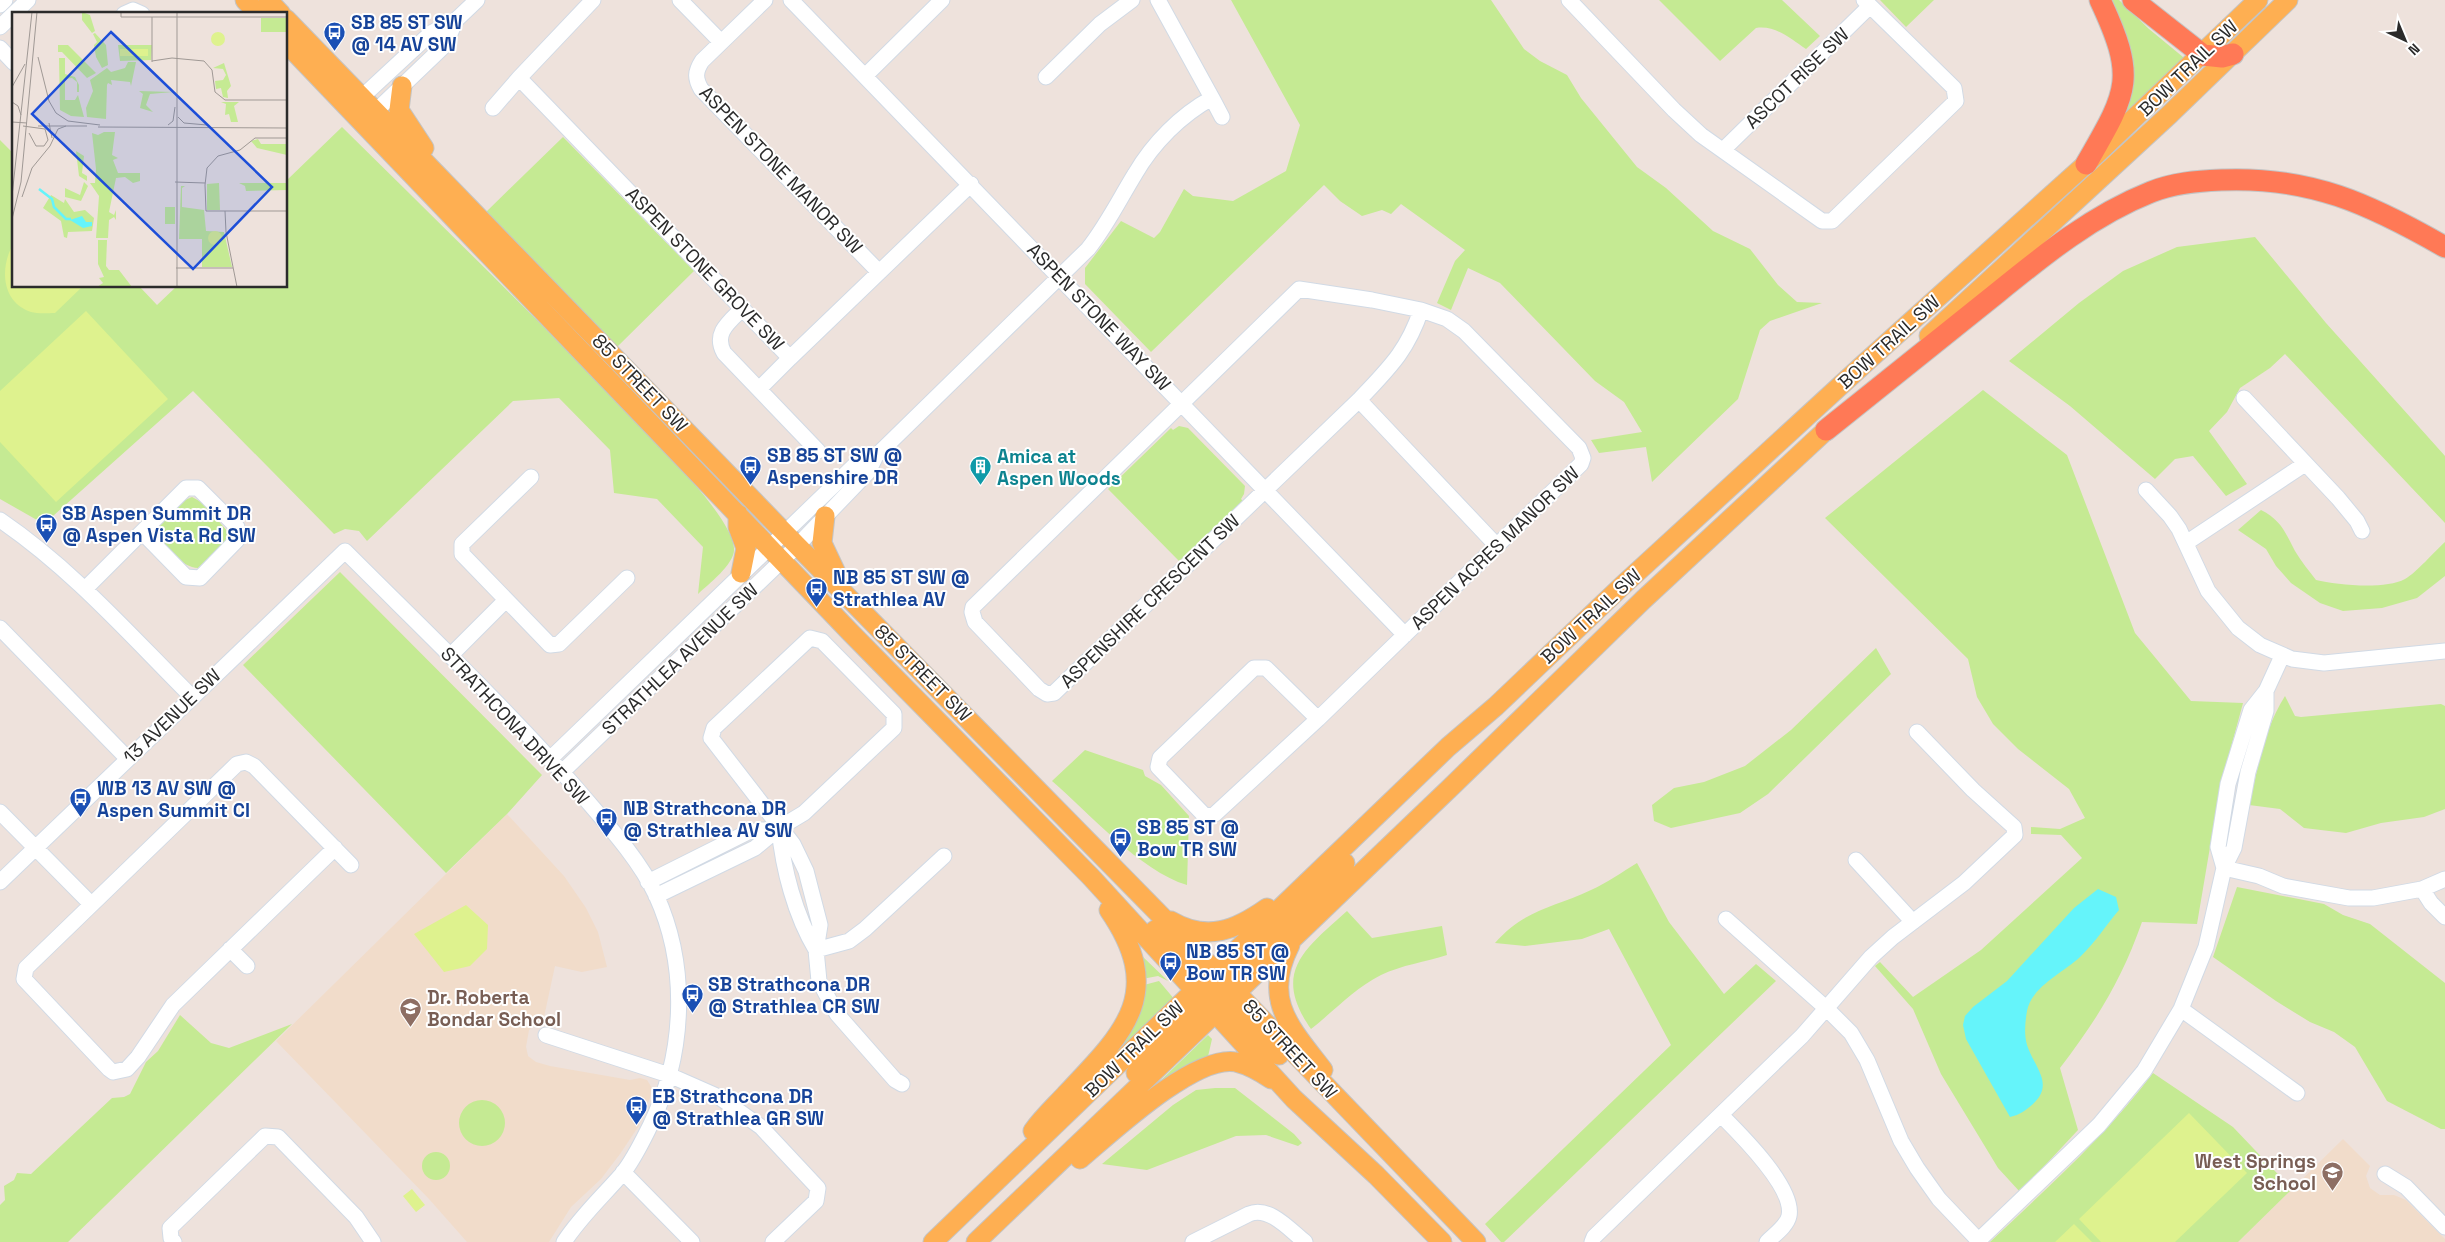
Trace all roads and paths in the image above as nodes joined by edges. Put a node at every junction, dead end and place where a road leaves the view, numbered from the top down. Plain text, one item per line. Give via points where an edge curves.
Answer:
1 (5, 0) edge
2 (28, 0) edge
3 (244, 0) edge
4 (268, 0) edge
5 (477, 0) edge
6 (593, 0) edge
7 (680, 0) edge
8 (765, 0) edge
9 (791, 0) edge
10 (942, 0) edge
11 (1132, 0) edge
12 (1158, 0) edge
13 (1569, 0) edge
14 (2100, 0) edge
15 (2133, 0) edge
16 (2258, 0) edge
17 (2288, 0) edge
18 (1867, 3) edge
19 (0, 5) edge
20 (16, 12) edge
21 (256, 12) edge
22 (279, 12) edge
23 (12, 15) edge
24 (456, 20) junction
25 (288, 21) edge
26 (0, 27) edge
27 (721, 42) junction
28 (288, 44) edge
29 (0, 48) edge
30 (2233, 54) junction
31 (2203, 55) junction
32 (12, 60) edge
33 (866, 75) junction
34 (1046, 77) dead end
35 (519, 78) junction
36 (402, 86) junction
37 (1212, 98) junction
38 (359, 105) junction
39 (493, 108) dead end
40 (376, 110) junction
41 (1222, 117) dead end
42 (1723, 150) junction
43 (2086, 164) junction
44 (436, 172) junction
45 (971, 184) junction
46 (2445, 247) edge
47 (879, 272) junction
48 (1060, 277) junction
49 (743, 308) junction
50 (1421, 310) junction
51 (790, 358) junction
52 (759, 389) junction
53 (2244, 398) dead end
54 (1359, 400) junction
55 (1183, 405) junction
56 (1826, 430) junction
57 (818, 450) dead end
58 (876, 456) junction
59 (2305, 464) junction
60 (531, 477) dead end
61 (1265, 489) junction
62 (2146, 490) dead end
63 (738, 513) junction
64 (825, 516) junction
65 (0, 520) edge
66 (2362, 531) dead end
67 (142, 532) junction
68 (784, 532) junction
69 (2186, 543) junction
70 (798, 545) junction
71 (769, 546) junction
72 (1497, 546) junction
73 (345, 551) joint
74 (782, 559) junction
75 (741, 573) junction
76 (627, 578) dead end
77 (84, 589) junction
78 (846, 594) junction
79 (506, 600) junction
80 (0, 628) edge
81 (1405, 635) junction
82 (2445, 651) edge
83 (450, 656) junction
84 (2282, 656) junction
85 (191, 696) junction
86 (1496, 706) junction
87 (1318, 719) junction
88 (1917, 732) dead end
89 (1448, 747) junction
90 (127, 758) junction
91 (550, 759) junction
92 (562, 772) junction
93 (1025, 810) junction
94 (0, 812) edge
95 (779, 828) junction
96 (35, 848) junction
97 (335, 848) junction
98 (944, 856) dead end
99 (1856, 860) dead end
100 (351, 865) dead end
101 (2224, 868) junction
102 (1091, 877) junction
103 (2445, 879) edge
104 (0, 882) edge
105 (648, 882) junction
106 (2422, 889) junction
107 (656, 896) junction
108 (90, 904) junction
109 (1161, 915) junction
110 (2445, 917) edge
111 (1726, 918) dead end
112 (1913, 922) junction
113 (1293, 938) junction
114 (230, 949) junction
115 (816, 950) junction
116 (247, 966) dead end
117 (1216, 992) junction
118 (1827, 1009) junction
119 (2181, 1009) junction
120 (546, 1035) dead end
121 (668, 1075) junction
122 (902, 1084) dead end
123 (2297, 1092) dead end
124 (1294, 1099) junction
125 (1721, 1115) junction
126 (1378, 1142) junction
127 (1009, 1168) junction
128 (623, 1172) junction
129 (2385, 1174) dead end
130 (1458, 1223) junction
131 (2445, 1227) edge
132 (1441, 1241) edge
133 (1978, 1241) edge
134 (174, 1242) edge
135 (373, 1242) edge
136 (564, 1242) edge
137 (692, 1242) edge
138 (774, 1242) edge
139 (933, 1242) edge
140 (977, 1242) edge
141 (1193, 1242) edge
142 (1306, 1242) edge
143 (1476, 1242) edge
144 (1592, 1242) edge
145 (1767, 1242) edge

1 - 19 street
2 - 20 street
3 - 21 main road
4 - 22 main road
5 - 24 street
6 - 35 street
7 - 27 street
8 - 27 street, ASPEN STONE MANOR SW
9 - 33 street, ASPEN STONE WAY SW
10 - 33 street
11 - 34 street via 1100,24
12 - 37 street
13 - 42 street via 1674,110
14 - 43 highway via 2121,53 2123,87 2114,116
15 - 31 highway
16 - 31 main road, BOW TRAIL SW
17 - 30 main road, BOW TRAIL SW
18 - 42 street, ASCOT RISE SW
18 - 42 street via 1954,88 1956,101 1832,221 1822,221
23 - 26 street
24 - 36 street via 445,45
24 - 38 street via 431,33
25 - 38 main road, 85 STREET SW
27 - 47 street, ASPEN STONE MANOR SW via 696,70 701,89
28 - 38 main road, 85 STREET SW
29 - 32 street
30 - 31 highway via 2222,57
30 - 56 main road, BOW TRAIL SW
31 - 43 main road, BOW TRAIL SW
33 - 45 street, ASPEN STONE WAY SW
35 - 39 street
35 - 49 street, ASPEN STONE GROVE SW
36 - 40 street
36 - 44 main road via 399,110 426,150
37 - 41 street
37 - 48 street via 1178,122 1150,152 1106,226
38 - 40 main road, 85 STREET SW
38 - 63 main road, 85 STREET SW
40 - 44 main road, 85 STREET SW
43 - 86 main road, BOW TRAIL SW via 1623,584
44 - 68 main road, 85 STREET SW
45 - 47 street, ASPEN STONE GROVE SW
45 - 48 street, ASPEN STONE WAY SW
46 - 56 highway via 2378,211 2341,196 2288,182 2201,181 2153,191 2105,214 2050,250
47 - 51 street, ASPEN STONE GROVE SW
48 - 55 street, ASPEN STONE WAY SW
48 - 58 street
49 - 51 street, ASPEN STONE GROVE SW
49 - 52 street via 721,331 719,345
50 - 54 street via 1400,357
50 - 55 street, ASPEN ACRES MANOR SW via 1299,290
50 - 72 street, ASPEN ACRES MANOR SW via 1447,319 1464,331 1582,453 1577,469
51 - 52 street
52 - 57 street
53 - 59 street
54 - 61 street
54 - 72 street
55 - 61 street, ASPEN STONE WAY SW
55 - 61 street, ASPENSHIRE CRESCENT SW via 972,610 975,622 1039,689 1046,694 1054,693
56 - 113 main road, BOW TRAIL SW via 1643,600
58 - 64 street, STRATHLEA AVENUE SW via 868,472
58 - 68 street, STRATHLEA AVENUE SW via 858,462
59 - 66 street via 2338,498
59 - 69 street
60 - 79 street via 462,544 462,554
61 - 81 street, ASPEN STONE WAY SW
62 - 69 street via 2170,516
63 - 71 main road, 85 STREET SW
63 - 75 main road via 738,526 746,548
64 - 70 street, STRATHLEA AVENUE SW
64 - 78 main road via 822,543
65 - 77 street via 30,541
67 - 67 street via 186,488 198,488 237,526 237,540 200,578 186,577
67 - 77 street
68 - 70 main road, 85 STREET SW
68 - 71 street, STRATHLEA AVENUE SW
69 - 84 street via 2208,591 2224,613 2248,637
70 - 74 street, STRATHLEA AVENUE SW
70 - 78 main road, 85 STREET SW
71 - 74 main road, 85 STREET SW
71 - 75 street, STRATHLEA AVENUE SW
72 - 81 street, ASPEN ACRES MANOR SW
73 - 83 street, STRATHCONA DRIVE SW
73 - 85 street, 13 AVENUE SW
74 - 92 street, STRATHLEA AVENUE SW
74 - 93 main road, 85 STREET SW
75 - 91 street, STRATHLEA AVENUE SW
76 - 79 street via 559,644 550,645
77 - 85 street
78 - 109 main road, 85 STREET SW
79 - 83 street
80 - 90 street
81 - 87 street, ASPEN ACRES MANOR SW
82 - 84 street via 2324,663
83 - 91 street, STRATHCONA DRIVE SW
84 - 101 street via 2266,691 2251,710 2228,784 2218,847
85 - 90 street, 13 AVENUE SW
86 - 89 main road, BOW TRAIL SW
86 - 117 main road
87 - 87 street, ASPEN ACRES MANOR SW via 1212,816 1205,816 1158,767 1160,758 1254,668 1266,668
88 - 112 street via 2014,827 2015,835 1964,883
89 - 109 main road via 1400,784 1294,884 1247,923 1225,931 1204,932 1176,924
89 - 117 main road, BOW TRAIL SW
90 - 96 street, 13 AVENUE SW
91 - 92 street, STRATHCONA DRIVE SW
92 - 105 street, STRATHCONA DRIVE SW via 609,827
93 - 102 main road, 85 STREET SW
93 - 117 main road
94 - 96 street
95 - 95 street via 804,813 894,728 894,714 822,641 810,638 714,728 711,738
95 - 105 street via 748,832
95 - 107 street via 755,848
95 - 115 street via 793,844 806,871 820,925
96 - 104 street, 13 AVENUE SW
96 - 108 street
97 - 100 street
97 - 108 street via 254,766 241,763
97 - 114 street
98 - 115 street via 849,941
99 - 112 street
101 - 106 street via 2259,876 2283,886 2349,898 2374,898
101 - 119 street via 2206,947
102 - 117 main road, 85 STREET SW
102 - 127 main road via 1126,939 1136,971 1135,1000 1121,1031 1036,1126
103 - 106 street
105 - 107 street, STRATHCONA DRIVE SW
106 - 110 street
107 - 121 street, STRATHCONA DRIVE SW via 669,931 678,978 678,1026
108 - 114 street via 26,968 24,979 113,1072 127,1069 173,1005
109 - 117 main road, 85 STREET SW
111 - 118 street
112 - 118 street via 1871,957
113 - 117 main road, BOW TRAIL SW
113 - 126 main road via 1280,971 1278,995 1282,1010
114 - 116 street
115 - 122 street via 819,981 838,1014
117 - 124 main road, 85 STREET SW
117 - 126 main road, 85 STREET SW
117 - 127 main road, BOW TRAIL SW
117 - 140 main road
118 - 125 street
118 - 133 street via 1851,1033 1862,1052 1901,1141 1917,1168 1939,1199
119 - 123 street
119 - 133 street via 2144,1071 2099,1125
120 - 121 street
121 - 128 street, STRATHCONA DRIVE SW via 650,1126
121 - 138 street via 719,1097 761,1127 818,1188 816,1201
124 - 132 main road, 85 STREET SW
124 - 140 main road via 1270,1078 1236,1062 1219,1063 1199,1070 1139,1110
125 - 144 street
125 - 145 street via 1759,1154 1788,1201 1787,1221
126 - 130 main road, 85 STREET SW
127 - 139 main road, BOW TRAIL SW
128 - 136 street, STRATHCONA DRIVE SW via 578,1220
128 - 137 street
129 - 131 street via 2406,1187
130 - 132 main road
130 - 143 main road, 85 STREET SW
134 - 135 street via 170,1238 170,1228 265,1136 278,1137 356,1217
141 - 142 street via 1258,1212 1272,1216

